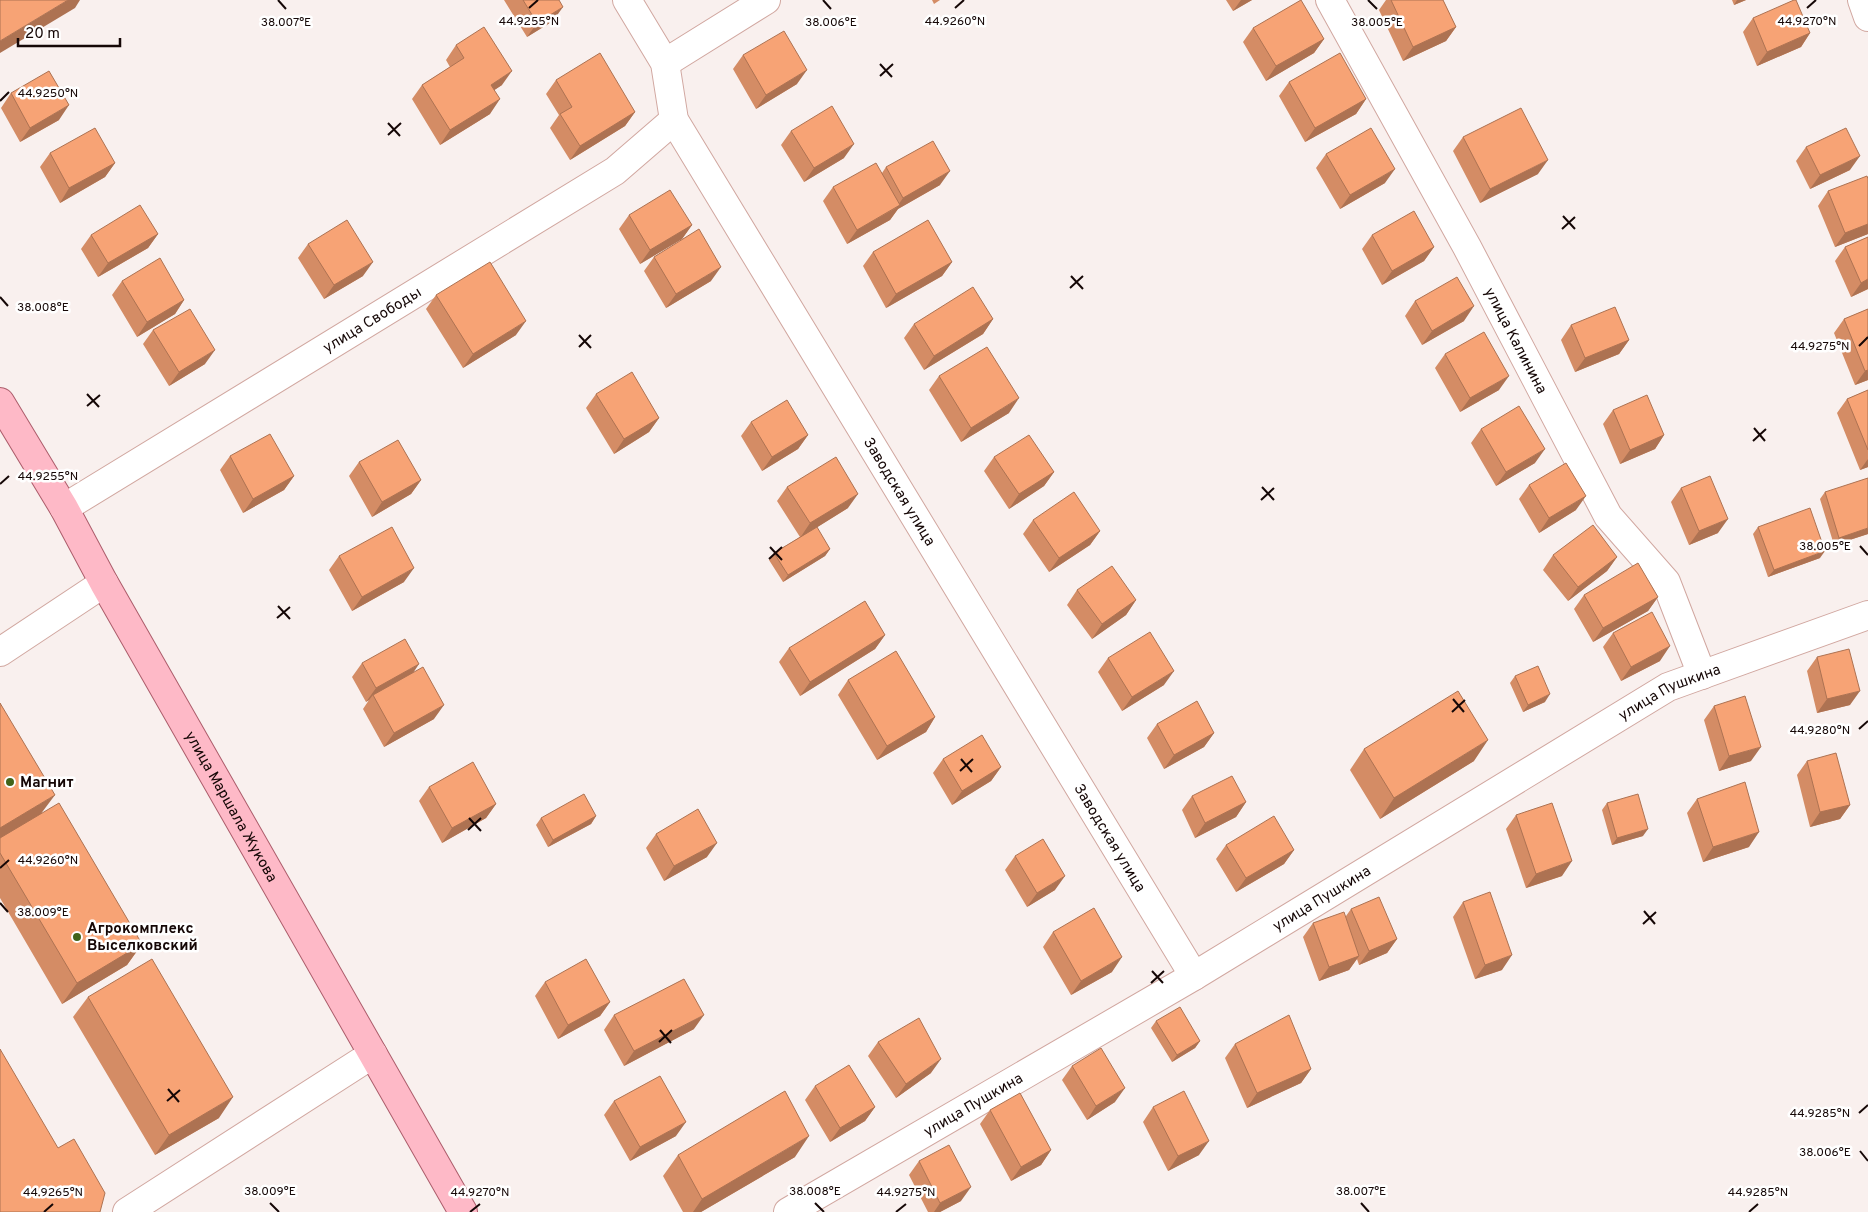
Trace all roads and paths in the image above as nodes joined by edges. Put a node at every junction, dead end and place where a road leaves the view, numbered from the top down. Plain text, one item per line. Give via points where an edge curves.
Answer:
1 (627, 0) edge
2 (766, 0) edge
3 (1330, 0) edge
4 (1862, 0) edge
5 (1868, 17) edge
6 (665, 63) junction
7 (674, 120) junction
8 (0, 402) edge
9 (64, 508) junction
10 (104, 583) junction
11 (1868, 615) edge
12 (0, 652) edge
13 (1702, 675) junction
14 (1194, 976) junction
15 (373, 1054) junction
16 (126, 1212) edge
17 (463, 1212) edge
18 (788, 1212) edge

1 - 6 street, Заводская улица
2 - 6 street
3 - 13 street, улица Калинина via 1466,247 1608,516 1666,582
4 - 5 street
6 - 7 street, Заводская улица
7 - 9 street, улица Свободы via 615,171
7 - 14 street, Заводская улица
8 - 9 main road, улица Маршала Жукова
9 - 10 main road, улица Маршала Жукова
10 - 12 street
10 - 15 main road, улица Маршала Жукова
11 - 13 street, улица Пушкина
13 - 14 street, улица Пушкина via 1668,688
14 - 18 street, улица Пушкина
15 - 16 street
15 - 17 main road, улица Маршала Жукова

